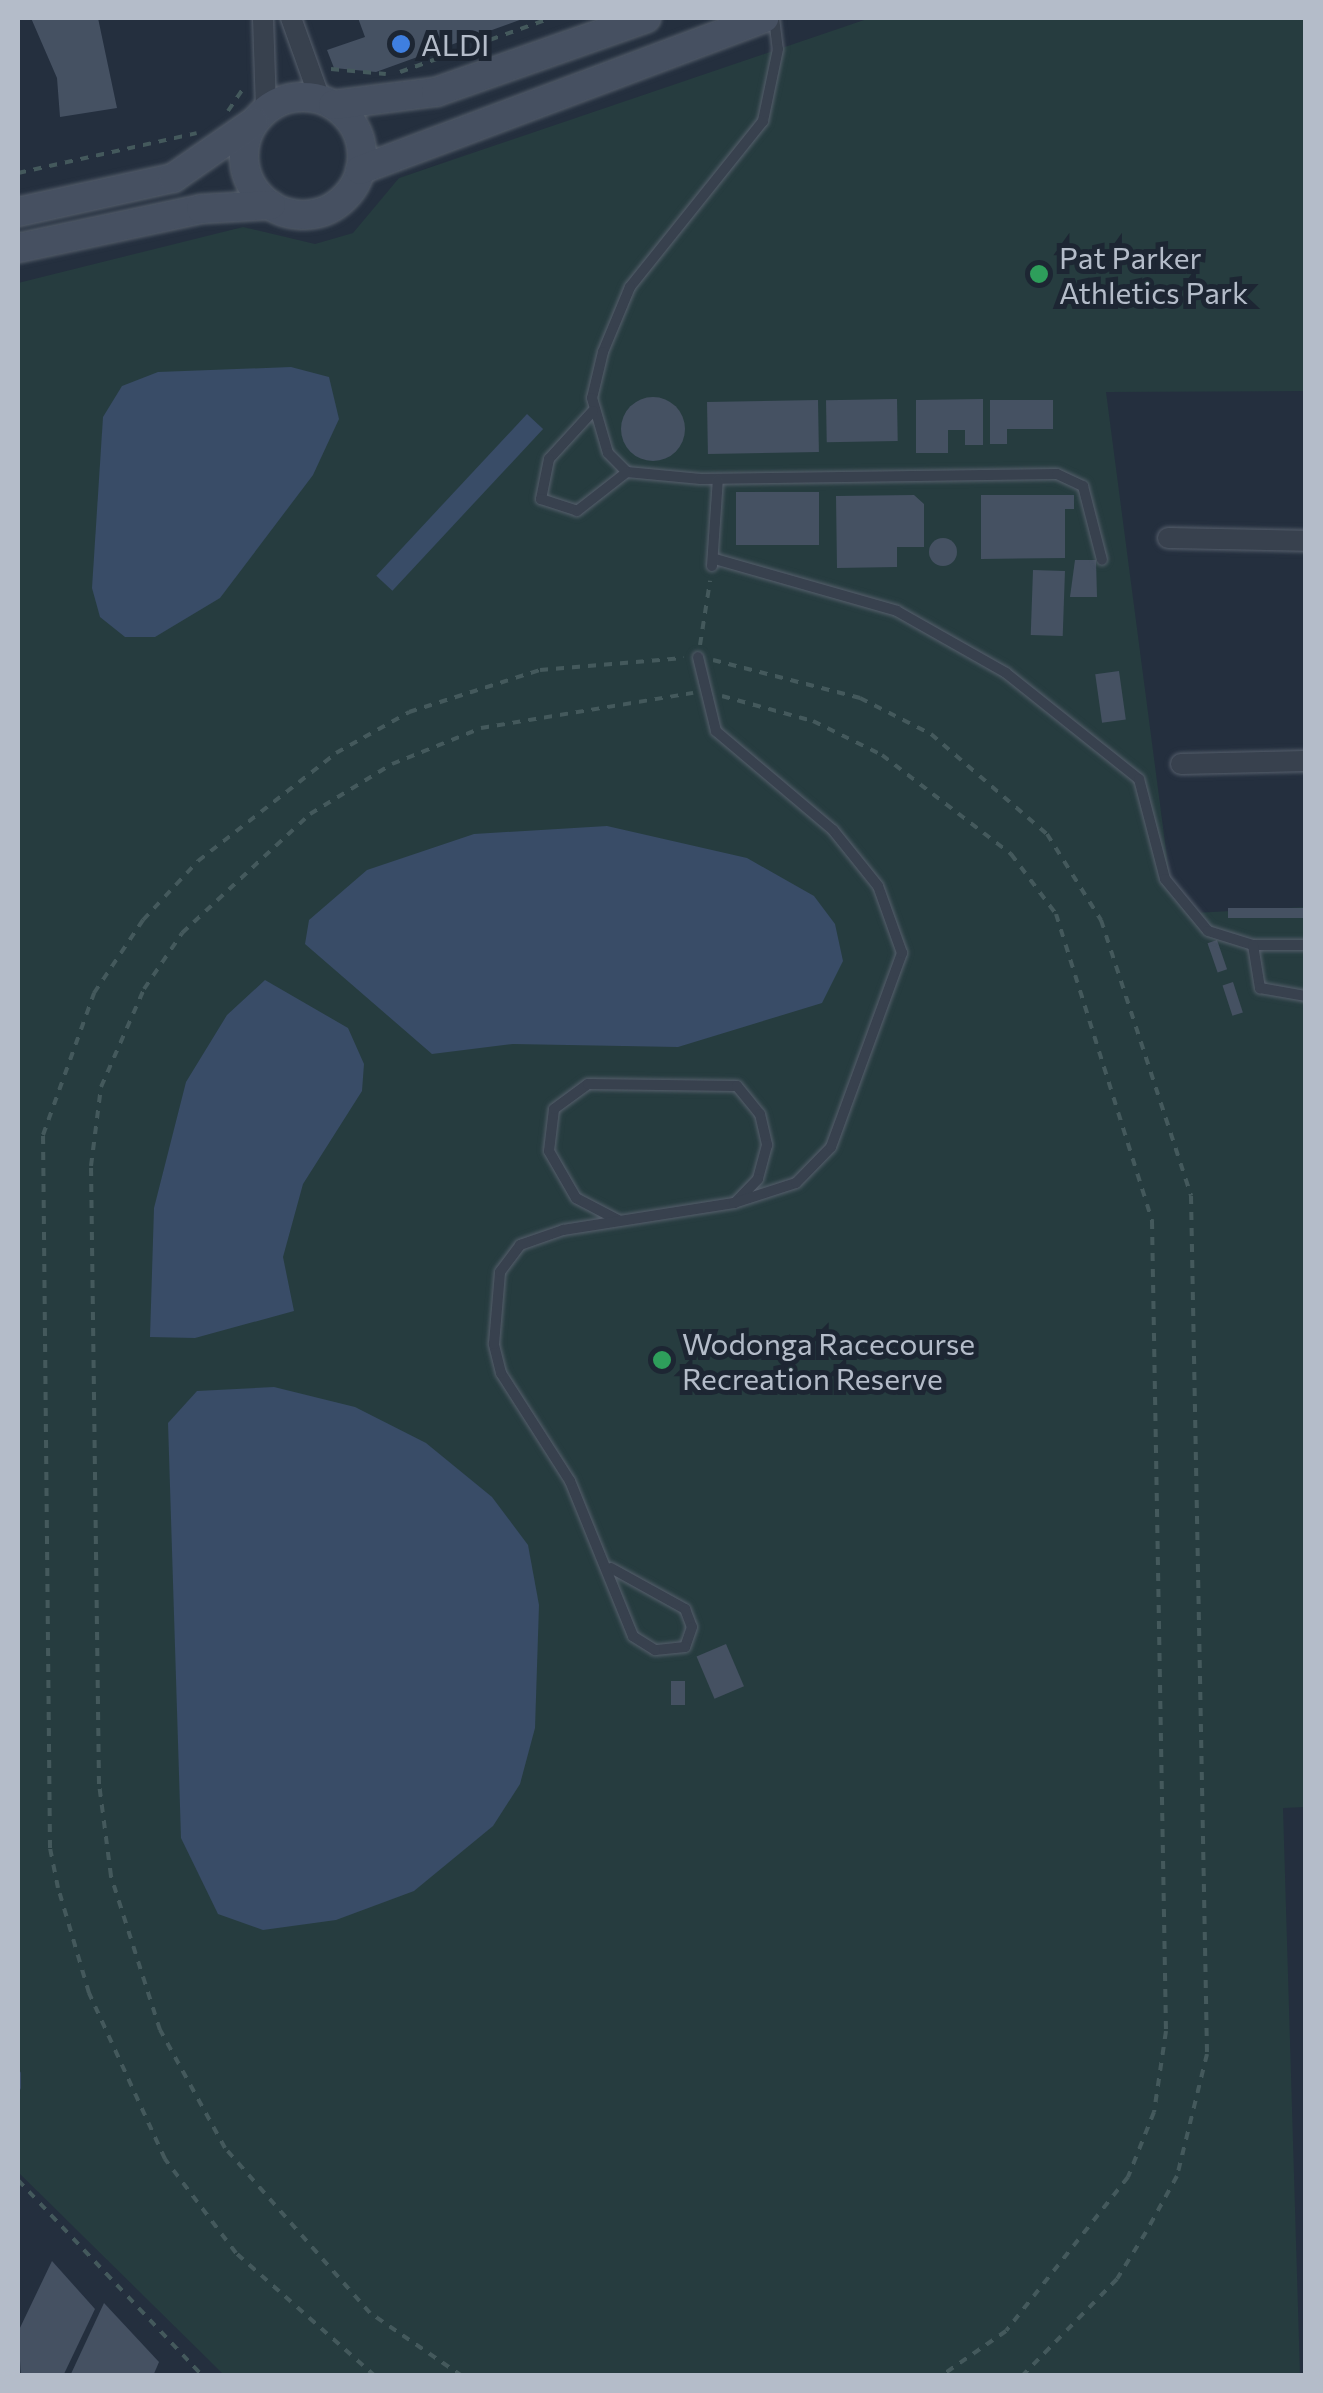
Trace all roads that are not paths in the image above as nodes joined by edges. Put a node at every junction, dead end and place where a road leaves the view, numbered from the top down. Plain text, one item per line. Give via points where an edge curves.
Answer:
1 (263, 18) edge
2 (291, 18) edge
3 (646, 18) edge
4 (764, 18) edge
5 (774, 18) edge
6 (327, 102) junction
7 (260, 116) junction
8 (360, 170) junction
9 (271, 205) junction
10 (18, 212) edge
11 (18, 248) edge
12 (593, 411) junction
13 (627, 472) junction
14 (718, 478) junction
15 (1168, 538) dead end
16 (1306, 540) edge
17 (1102, 560) dead end
18 (698, 657) road end
19 (1306, 761) edge
20 (1181, 764) dead end
21 (1253, 945) junction
22 (1306, 945) edge
23 (1306, 996) edge
24 (734, 1203) junction
25 (623, 1222) junction
26 (611, 1568) junction

1 - 7 street
2 - 6 street via 306,72
3 - 6 main road via 436,92
4 - 8 main road
5 - 12 lane via 778,50 763,121 630,287 603,352
6 - 7 main road
6 - 8 main road via 354,126
7 - 9 main road via 247,175
7 - 10 main road via 174,178
8 - 9 main road via 325,210
9 - 11 main road via 201,208
12 - 13 lane via 608,453
12 - 13 lane via 550,458 541,499 578,510
13 - 14 lane
14 - 17 lane via 1057,474 1083,486
14 - 21 lane via 714,562 896,611 1006,674 1119,755 1139,779 1180,904 1208,931
15 - 16 street
18 - 24 lane via 716,731 833,830 878,886 902,952 832,1147 796,1184
19 - 20 street
21 - 22 lane
21 - 23 lane via 1260,988
24 - 25 lane
24 - 25 lane via 758,1179 767,1146 760,1114 737,1086 716,1079 572,1090 548,1124 554,1169 576,1198
25 - 26 lane via 520,1245 494,1300 502,1373 570,1480
26 - 26 lane via 633,1636 655,1650 685,1647 692,1626 685,1609

